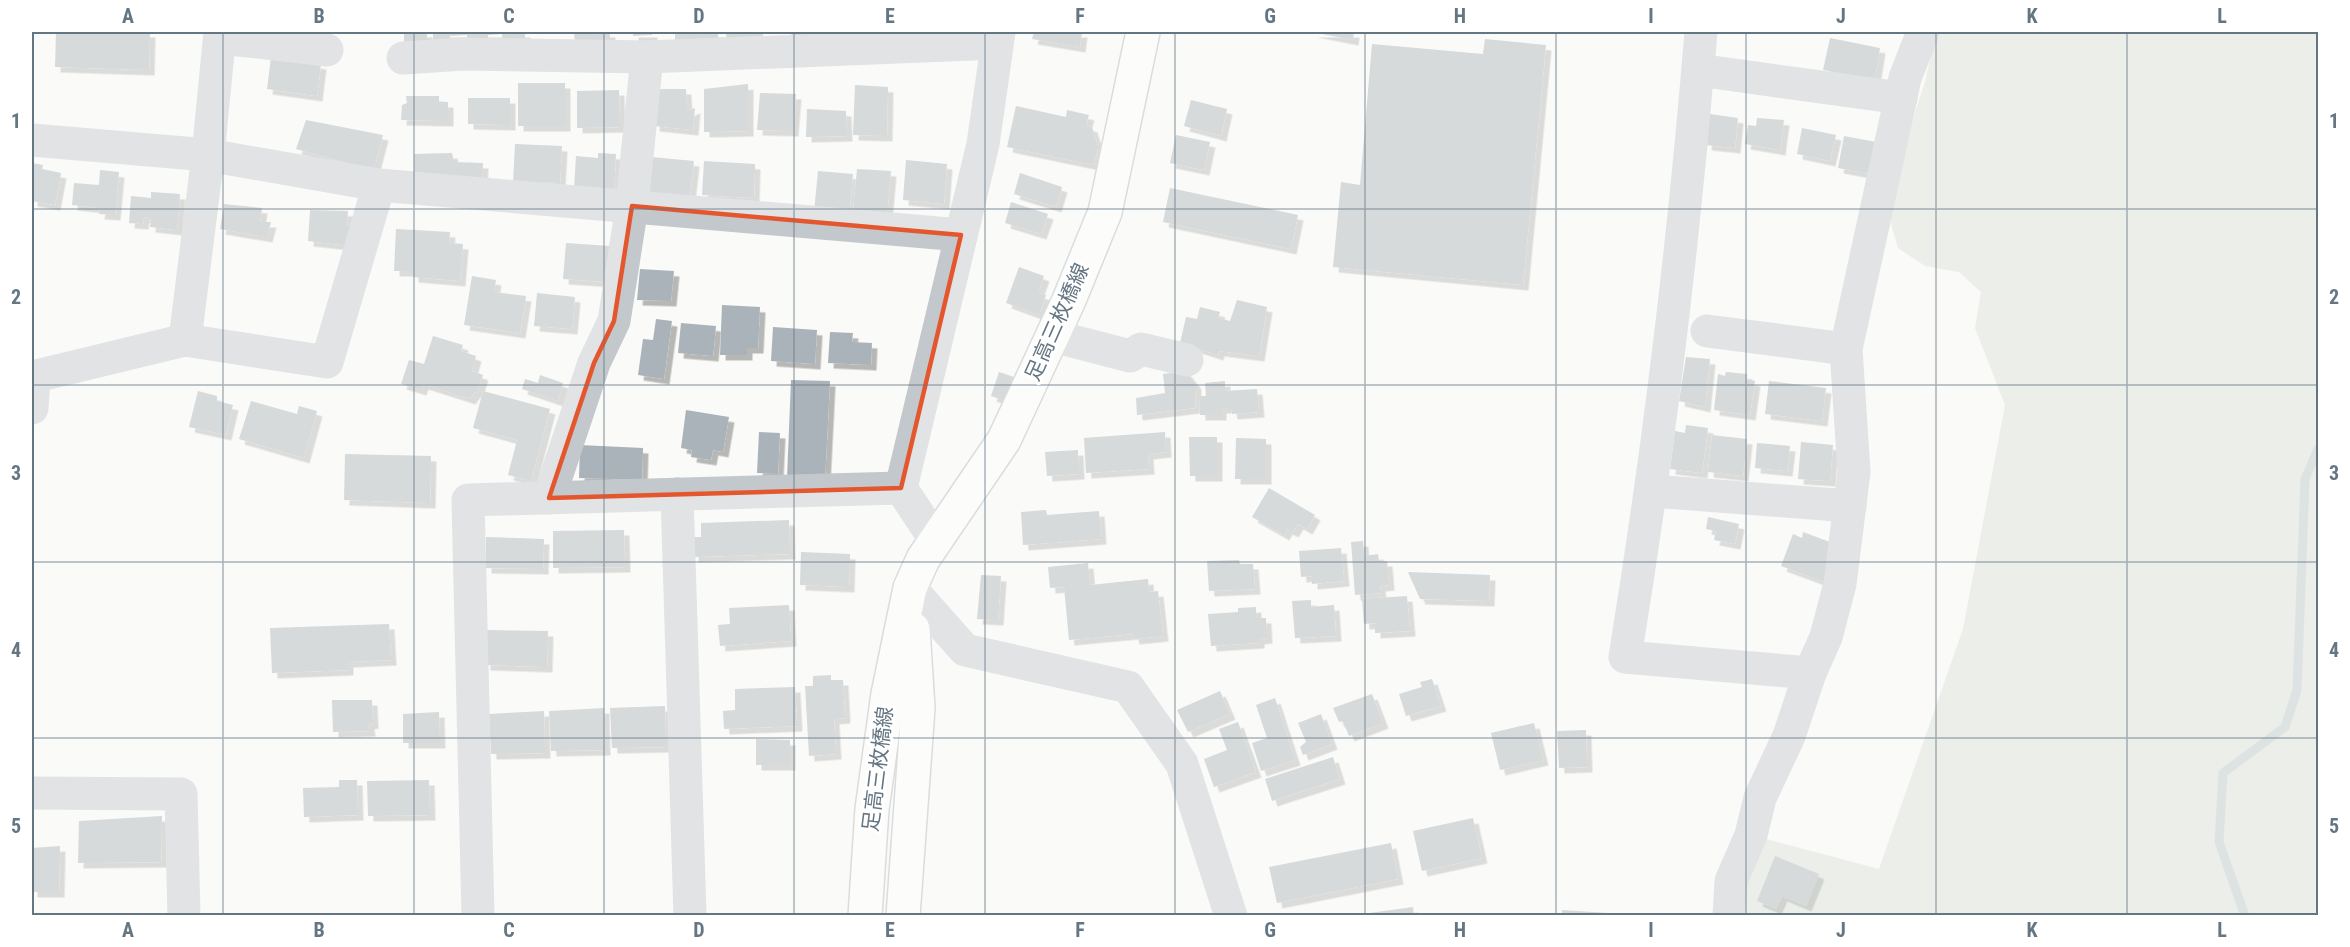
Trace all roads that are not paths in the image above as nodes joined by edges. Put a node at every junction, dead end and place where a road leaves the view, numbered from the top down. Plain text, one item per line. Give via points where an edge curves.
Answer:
1 (1143, 32) edge
2 (1701, 32) edge
3 (1923, 32) edge
4 (220, 35) edge
5 (998, 37) edge
6 (327, 50) dead end
7 (647, 57) junction
8 (403, 58) dead end
9 (1698, 70) junction
10 (1900, 98) junction
11 (32, 140) edge
12 (208, 154) junction
13 (379, 185) junction
14 (632, 207) junction
15 (962, 235) junction
16 (1707, 331) dead end
17 (1053, 336) junction
18 (184, 340) junction
19 (1846, 349) junction
20 (1187, 360) dead end
21 (32, 387) edge
22 (901, 488) junction
23 (1652, 491) junction
24 (677, 494) junction
25 (549, 498) junction
26 (1850, 506) junction
27 (936, 541) junction
28 (910, 588) junction
29 (1810, 673) junction
30 (32, 793) edge
31 (184, 915) edge
32 (477, 915) edge
33 (690, 915) edge
34 (865, 915) edge
35 (903, 915) edge
36 (1231, 915) edge
37 (1729, 915) edge

1 - 17 main road, 足高三枚橋線 via 1105,212
2 - 9 street
3 - 10 street
4 - 6 street
4 - 12 street
5 - 7 street
5 - 15 street via 983,144
7 - 8 street via 463,54
7 - 14 street
9 - 10 street
9 - 23 street
10 - 19 street
11 - 12 street
12 - 13 street
12 - 18 street
13 - 14 street
13 - 18 street via 327,362
14 - 15 street
14 - 25 street via 615,321 594,363
15 - 22 street
16 - 19 street
17 - 20 street via 1130,356 1141,349
17 - 27 main road, 足高三枚橋線 via 1004,440
18 - 21 street
19 - 26 street via 1854,472
22 - 24 street
22 - 27 street
23 - 26 street
23 - 29 street via 1624,657
24 - 25 street
24 - 33 street
25 - 32 street via 468,500
26 - 29 street via 1840,584 1826,637
27 - 28 main road, 足高三枚橋線
28 - 34 main road, 足高三枚橋線 via 888,694 872,809
28 - 35 main road, 足高三枚橋線 via 918,708
28 - 36 street via 965,650 1128,687 1182,764
29 - 37 street via 1731,881
30 - 31 street via 181,794

